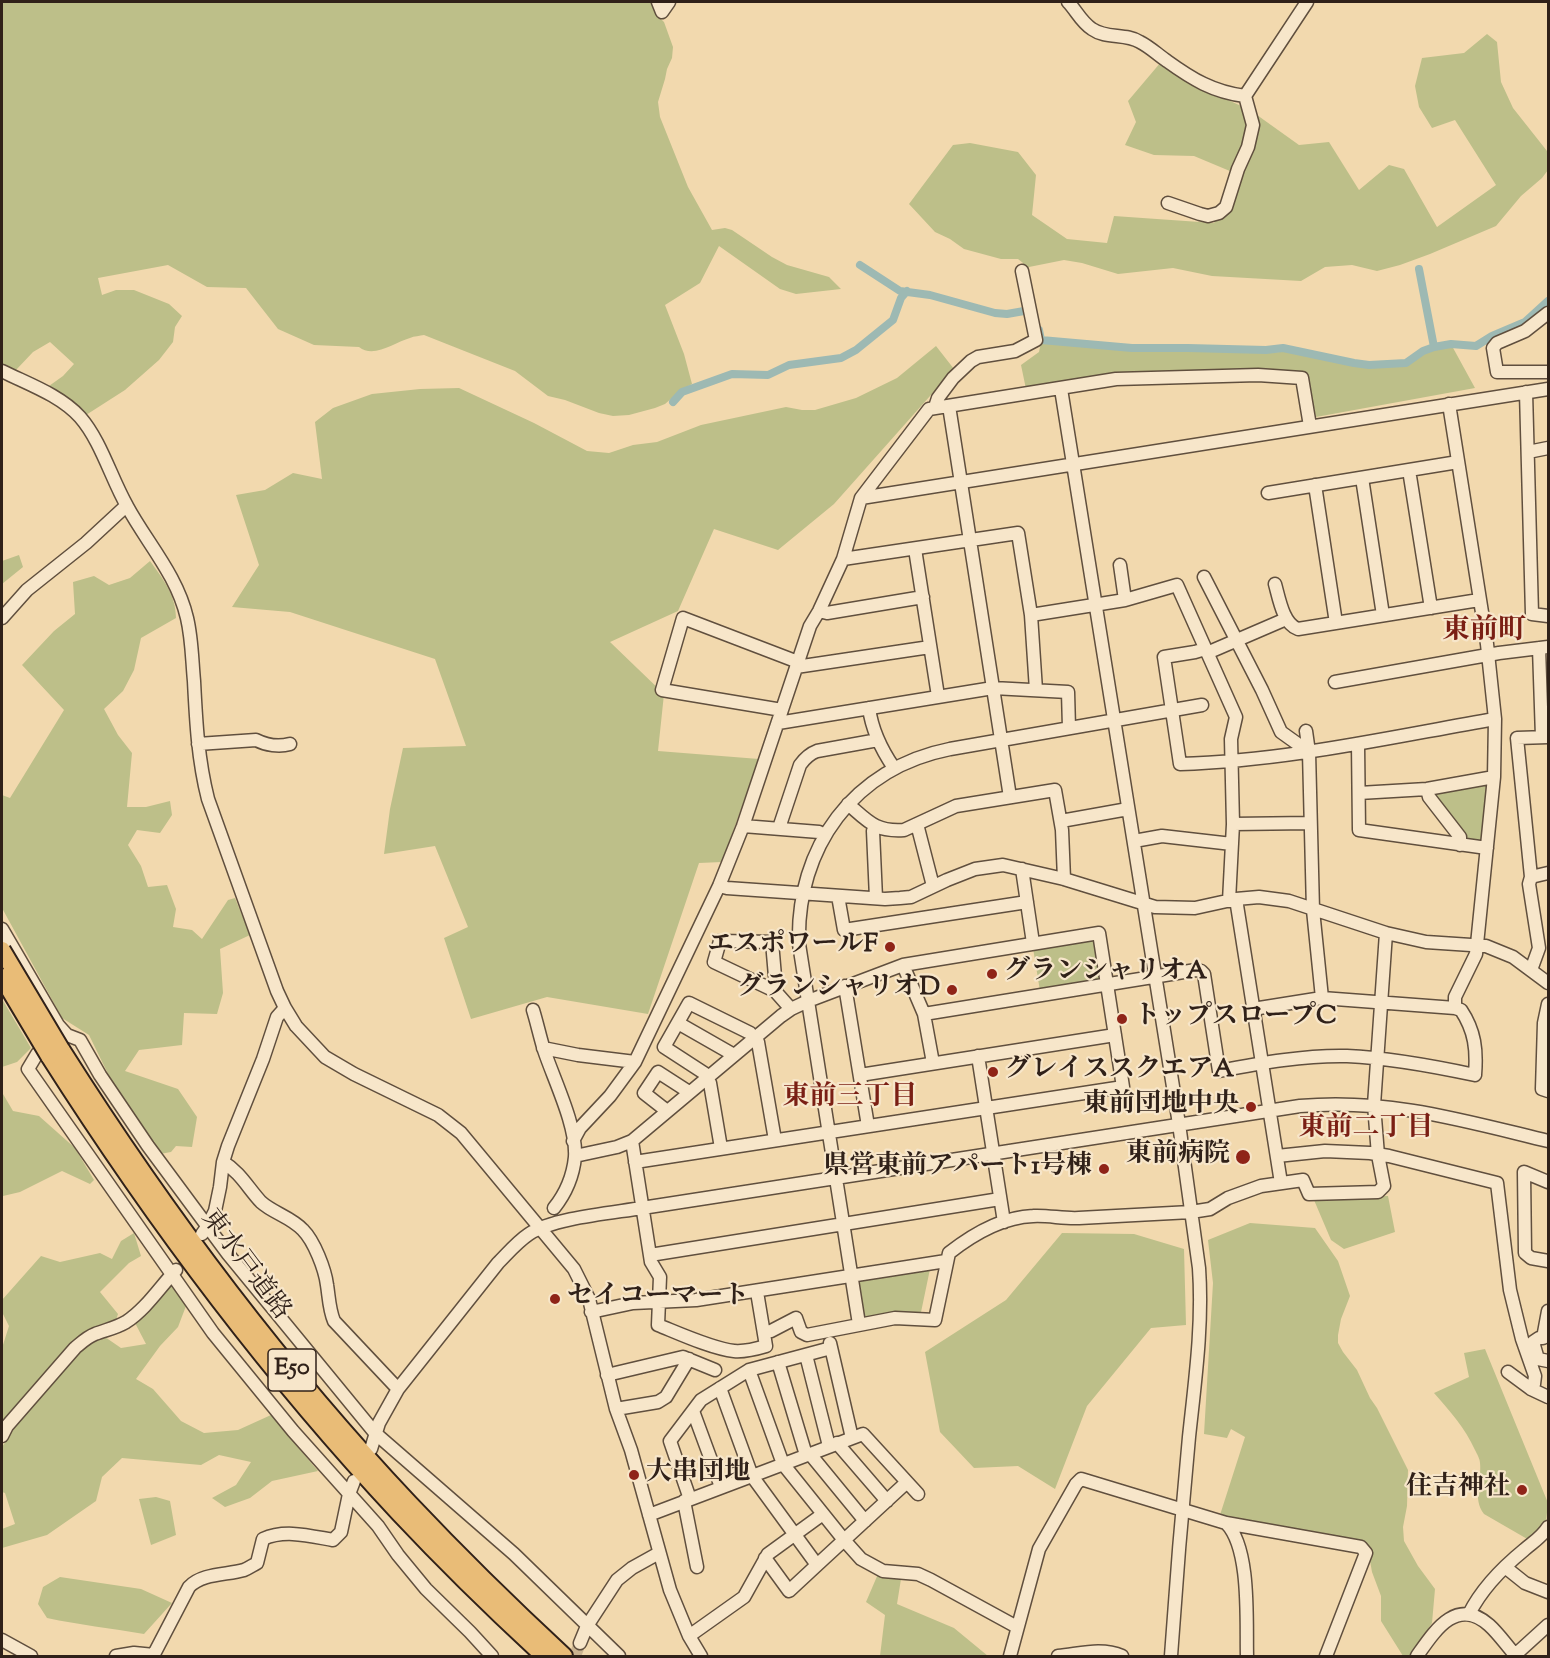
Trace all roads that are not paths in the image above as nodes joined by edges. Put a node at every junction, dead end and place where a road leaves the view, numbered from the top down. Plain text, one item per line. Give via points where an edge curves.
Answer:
1 (658, 2) edge
2 (669, 2) edge
3 (1307, 2) edge
4 (1075, 4) edge
5 (1245, 96) junction
6 (1168, 203) dead end
7 (1022, 271) dead end
8 (1548, 313) edge
9 (2, 371) edge
10 (1548, 372) edge
11 (1061, 389) junction
12 (1548, 389) edge
13 (1526, 392) junction
14 (1449, 404) junction
15 (949, 406) junction
16 (935, 408) junction
17 (1310, 426) junction
18 (1548, 448) edge
19 (1528, 452) junction
20 (1458, 462) junction
21 (1073, 464) junction
22 (1409, 470) junction
23 (1362, 478) junction
24 (960, 482) junction
25 (1315, 485) junction
26 (1268, 493) dead end
27 (861, 498) junction
28 (126, 506) junction
29 (970, 540) junction
30 (915, 549) junction
31 (843, 559) junction
32 (1120, 565) dead end
33 (1204, 576) dead end
34 (1275, 584) dead end
35 (923, 597) junction
36 (1125, 600) junction
37 (1479, 600) junction
38 (1096, 605) junction
39 (1431, 608) junction
40 (819, 611) junction
41 (1031, 615) junction
42 (1383, 615) junction
43 (1548, 616) edge
44 (2, 618) edge
45 (1286, 619) junction
46 (1336, 623) junction
47 (1236, 640) junction
48 (930, 647) junction
49 (1544, 647) edge
50 (1206, 651) junction
51 (1488, 655) junction
52 (797, 664) junction
53 (1335, 682) dead end
54 (993, 688) junction
55 (1036, 690) junction
56 (938, 696) junction
57 (1202, 705) dead end
58 (869, 708) junction
59 (782, 710) junction
60 (1171, 710) junction
61 (1495, 719) junction
62 (1114, 720) junction
63 (778, 723) junction
64 (1069, 728) junction
65 (1306, 731) dead end
66 (1545, 737) edge
67 (878, 740) junction
68 (1002, 740) junction
69 (198, 744) junction
70 (290, 744) dead end
71 (1358, 744) junction
72 (1309, 752) junction
73 (1231, 761) junction
74 (894, 768) junction
75 (1494, 777) junction
76 (1427, 789) junction
77 (1359, 794) junction
78 (1010, 797) junction
79 (848, 804) junction
80 (1128, 809) junction
81 (1061, 821) junction
82 (1310, 823) junction
83 (917, 824) junction
84 (1233, 824) junction
85 (743, 826) junction
86 (875, 827) junction
87 (779, 828) junction
88 (825, 835) junction
89 (1134, 841) junction
90 (1232, 844) junction
91 (1460, 845) junction
92 (1487, 848) junction
93 (1022, 869) junction
94 (1548, 873) edge
95 (1531, 877) junction
96 (1064, 879) junction
97 (719, 886) junction
98 (933, 886) junction
99 (803, 894) junction
100 (838, 896) junction
101 (876, 898) junction
102 (1232, 900) junction
103 (1027, 902) junction
104 (1144, 904) junction
105 (1313, 910) junction
106 (2, 929) edge
107 (1386, 933) junction
108 (1033, 943) junction
109 (1477, 945) junction
110 (2, 950) edge
111 (903, 965) junction
112 (1531, 970) junction
113 (2, 977) edge
114 (1154, 978) junction
115 (1548, 983) edge
116 (1108, 985) junction
117 (845, 986) junction
118 (775, 991) junction
119 (1322, 998) junction
120 (808, 1001) junction
121 (1381, 1003) junction
122 (1548, 1004) edge
123 (285, 1008) junction
124 (1455, 1008) junction
125 (791, 1009) junction
126 (1253, 1009) junction
127 (534, 1010) dead end
128 (924, 1014) junction
129 (678, 1023) junction
130 (1115, 1035) junction
131 (755, 1037) junction
132 (59, 1047) junction
133 (1546, 1047) edge
134 (543, 1048) junction
135 (734, 1055) junction
136 (978, 1056) junction
137 (1377, 1058) junction
138 (635, 1062) junction
139 (933, 1063) junction
140 (1262, 1063) junction
141 (860, 1075) junction
142 (706, 1077) junction
143 (1548, 1091) edge
144 (689, 1092) junction
145 (1374, 1105) junction
146 (986, 1107) junction
147 (1269, 1110) junction
148 (667, 1111) junction
149 (1179, 1124) junction
150 (868, 1126) junction
151 (828, 1132) junction
152 (775, 1140) junction
153 (573, 1141) junction
154 (632, 1141) junction
155 (1548, 1141) edge
156 (721, 1148) junction
157 (993, 1153) junction
158 (1378, 1155) junction
159 (575, 1156) junction
160 (1277, 1156) junction
161 (223, 1162) junction
162 (635, 1162) junction
163 (835, 1178) junction
164 (1548, 1182) edge
165 (1281, 1183) junction
166 (1000, 1199) junction
167 (554, 1208) dead end
168 (642, 1208) junction
169 (1191, 1212) junction
170 (1004, 1222) junction
171 (843, 1224) junction
172 (541, 1228) junction
173 (205, 1231) junction
174 (650, 1255) junction
175 (946, 1261) junction
176 (1548, 1262) edge
177 (174, 1272) junction
178 (851, 1277) junction
179 (757, 1292) junction
180 (659, 1302) junction
181 (1548, 1311) edge
182 (591, 1312) junction
183 (1548, 1317) edge
184 (859, 1324) junction
185 (828, 1331) junction
186 (764, 1332) junction
187 (831, 1348) junction
188 (806, 1355) junction
189 (689, 1359) junction
190 (1548, 1360) edge
191 (778, 1362) junction
192 (715, 1370) dead end
193 (749, 1370) junction
194 (1508, 1372) dead end
195 (607, 1375) junction
196 (720, 1388) junction
197 (398, 1389) junction
198 (1531, 1389) junction
199 (1548, 1397) edge
200 (616, 1408) junction
201 (693, 1411) junction
202 (375, 1433) junction
203 (2, 1436) edge
204 (852, 1438) junction
205 (833, 1445) junction
206 (371, 1449) dead end
207 (808, 1455) junction
208 (783, 1464) junction
209 (752, 1476) junction
210 (354, 1481) dead end
211 (907, 1482) junction
212 (721, 1487) junction
213 (349, 1494) junction
214 (918, 1494) dead end
215 (687, 1500) junction
216 (886, 1501) junction
217 (1182, 1510) junction
218 (823, 1514) junction
219 (649, 1515) junction
220 (865, 1521) junction
221 (1226, 1523) junction
222 (1548, 1527) edge
223 (795, 1534) junction
224 (844, 1540) junction
225 (659, 1553) junction
226 (765, 1558) junction
227 (818, 1565) junction
228 (697, 1567) dead end
229 (1505, 1567) junction
230 (1548, 1592) edge
231 (1469, 1614) junction
232 (587, 1626) junction
233 (1548, 1626) edge
234 (1017, 1627) junction
235 (689, 1636) junction
236 (2, 1640) edge
237 (580, 1643) tunnel mouth
238 (31, 1656) edge
239 (116, 1656) edge
240 (153, 1656) edge
241 (492, 1656) edge
242 (544, 1656) edge
243 (564, 1656) edge
244 (620, 1656) edge
245 (701, 1656) edge
246 (1010, 1656) edge
247 (1058, 1656) edge
248 (1122, 1656) edge
249 (1171, 1656) edge
250 (1247, 1656) edge
251 (1326, 1656) edge
252 (1418, 1656) edge
253 (1516, 1656) edge

1 - 2 street via 662,12
3 - 5 street
4 - 5 street via 1085,24 1096,32 1139,41 1197,81 1226,94
5 - 6 street via 1253,125 1226,207 1208,216
7 - 16 street via 1036,340 1015,351 971,361 953,378
8 - 10 street via 1525,332 1493,348 1497,372
9 - 28 street via 58,399 79,417 95,440
11 - 15 street
11 - 17 street via 1116,379 1258,375 1302,378
11 - 21 street
12 - 13 street
13 - 14 street
13 - 19 street
14 - 17 street
14 - 20 street
15 - 16 street
15 - 24 street
16 - 27 street via 929,409
17 - 21 street
18 - 19 street
19 - 43 street via 1532,614
20 - 22 street
20 - 37 street
21 - 24 street
21 - 38 street
22 - 23 street
22 - 39 street
23 - 25 street
23 - 42 street
24 - 27 street
24 - 29 street
25 - 26 street
25 - 46 street
27 - 31 street
28 - 44 street via 27,590
28 - 69 street via 175,582 185,610
29 - 30 street
29 - 41 street via 1018,532
29 - 54 street
30 - 31 street
30 - 35 street
31 - 40 street
32 - 36 street
33 - 47 street
34 - 45 street
35 - 40 street
35 - 48 street
36 - 38 street
36 - 50 street via 1177,585
37 - 39 street
37 - 51 street
38 - 41 street
38 - 62 street
39 - 42 street
40 - 52 street
41 - 55 street
42 - 46 street
45 - 46 street via 1298,629
45 - 47 street
47 - 50 street
47 - 72 street via 1281,732
48 - 52 street
48 - 56 street
49 - 51 street
49 - 66 street
50 - 60 street via 1164,657
50 - 73 street via 1236,717
51 - 53 street
51 - 61 street
52 - 59 street
52 - 59 street via 683,618 662,690
54 - 55 street
54 - 56 street
54 - 68 street
55 - 64 street via 1068,692
56 - 58 street
57 - 60 street
58 - 63 street
58 - 67 street
59 - 63 street
60 - 62 street
60 - 73 street via 1180,764
61 - 71 street
61 - 75 street
62 - 64 street
62 - 80 street
63 - 85 street
64 - 68 street
65 - 72 street
66 - 95 street via 1517,738
67 - 74 street
67 - 87 street via 817,751 804,759
68 - 74 street via 939,751
68 - 78 street
69 - 70 street via 256,740 264,744
69 - 123 street via 208,799
71 - 72 street
71 - 77 street
72 - 73 street
72 - 82 street
73 - 84 street
74 - 79 street
75 - 76 street
75 - 92 street
76 - 77 street
76 - 91 street via 1429,798 1460,837
77 - 91 street via 1359,830
78 - 81 street via 1055,790
78 - 83 street via 956,806
79 - 86 street
79 - 88 street
80 - 81 street
80 - 89 street
81 - 96 street
82 - 84 street
82 - 105 street
83 - 86 street via 904,830
83 - 98 street
84 - 90 street
85 - 87 street
85 - 97 street
86 - 101 street
87 - 88 street
88 - 99 street via 808,871
89 - 90 street via 1162,836
89 - 104 street
90 - 102 street
91 - 92 street
92 - 109 street
93 - 96 street
93 - 98 street via 1003,865 975,869
93 - 103 street
94 - 95 street
95 - 112 street via 1539,948
96 - 104 street
97 - 99 street
97 - 138 street
98 - 101 street via 910,897
99 - 100 street
99 - 120 street via 798,927
100 - 101 street
100 - 103 street via 844,930
102 - 104 street via 1189,909
102 - 105 street via 1271,898
102 - 126 street
103 - 108 street
104 - 114 street
105 - 107 street
105 - 119 street
106 - 132 street via 58,1025
107 - 109 street via 1426,942
107 - 121 street
108 - 111 street
108 - 116 street via 1099,933
109 - 112 street via 1513,957
109 - 124 street via 1455,998
110 - 132 highway, 東水戸道路 / E50, bridge
111 - 117 street
111 - 128 street
112 - 115 street
113 - 132 highway, 東水戸道路 / E50, bridge
114 - 116 street
114 - 140 street via 1201,971 1219,1071
114 - 149 street
116 - 128 street
116 - 130 street
117 - 120 street
117 - 141 street
118 - 118 street via 772,942 720,941 714,963
118 - 125 street
119 - 121 street
119 - 126 street
120 - 125 street
120 - 151 street
121 - 124 street
121 - 137 street
122 - 133 street via 1544,1023
123 - 161 street via 277,1017
123 - 172 street via 325,1057 451,1124
124 - 137 street via 1461,1010 1473,1033 1475,1075
125 - 131 street
126 - 140 street
127 - 134 street
128 - 139 street
129 - 131 street via 689,1003
129 - 135 street
129 - 142 street via 664,1047
130 - 136 street
130 - 146 street via 1123,1087
131 - 135 street
131 - 152 street
132 - 173 street via 80,1040
132 - 177 street via 37,1054 28,1069
132 - 242 highway, 東水戸道路 / E50 via 99,1133 238,1324 398,1512
132 - 243 highway, 東水戸道路 / E50 via 170,1211 297,1376 415,1509
133 - 143 street via 1542,1089
134 - 138 street
134 - 153 street
135 - 142 street
136 - 139 street
136 - 146 street
137 - 140 street via 1314,1057
137 - 145 street
138 - 153 street
139 - 141 street
140 - 147 street
141 - 150 street
142 - 144 street
142 - 156 street
144 - 148 street
144 - 148 street via 658,1072 644,1093
145 - 147 street via 1319,1104
145 - 155 street via 1427,1112
145 - 158 street
146 - 150 street
146 - 157 street
147 - 149 street
147 - 160 street
148 - 154 street
149 - 157 street
149 - 169 street
150 - 151 street
151 - 152 street
151 - 163 street
152 - 156 street
153 - 159 street
154 - 159 street
154 - 162 street
156 - 162 street
157 - 163 street
157 - 166 street
158 - 160 street via 1325,1151
158 - 165 street via 1383,1186 1378,1192 1309,1194 1303,1180
158 - 198 street via 1497,1183 1510,1290 1535,1377
159 - 167 street via 570,1181
160 - 165 street
161 - 173 street via 218,1199
161 - 197 street via 270,1209 305,1231 327,1282 334,1321
162 - 168 street
163 - 168 street
163 - 171 street
164 - 176 street via 1524,1173 1525,1253
165 - 169 street via 1261,1186 1210,1209
166 - 170 street
166 - 171 street
168 - 172 street
168 - 174 street
169 - 170 street via 1033,1216
169 - 217 street via 1200,1302
170 - 175 street via 964,1241 949,1253
171 - 174 street
171 - 178 street
172 - 182 street via 574,1269
172 - 197 street via 516,1244 498,1263
173 - 202 street
174 - 180 street via 660,1277
175 - 178 street
175 - 184 street via 935,1320 895,1318
177 - 203 street via 125,1322 95,1334 75,1348
177 - 213 street via 213,1333
178 - 179 street
178 - 184 street
179 - 180 street
179 - 186 street
180 - 182 street
180 - 186 street via 658,1325 718,1347 749,1351 766,1346
181 - 183 street
182 - 195 street
183 - 190 street via 1543,1338 1533,1342 1538,1359
184 - 185 street
185 - 186 street via 807,1335 801,1332 796,1318
185 - 187 street
187 - 188 street
187 - 204 street
188 - 191 street
188 - 205 street
189 - 192 street
189 - 195 street via 683,1357
189 - 200 street via 666,1397 658,1402
191 - 193 street
191 - 207 street
193 - 196 street
193 - 208 street
194 - 198 street
195 - 200 street
196 - 201 street via 701,1400
196 - 209 street
197 - 202 street
198 - 199 street
200 - 219 street
201 - 212 street
201 - 215 street via 670,1441
202 - 206 street
202 - 232 street via 514,1554
204 - 205 street
204 - 211 street via 863,1434
205 - 207 street
205 - 216 street
207 - 208 street
207 - 220 street
208 - 209 street
208 - 218 street
209 - 212 street
209 - 223 street
210 - 213 street
211 - 214 street
211 - 216 street
212 - 215 street
213 - 240 street via 342,1532 333,1540 272,1535 263,1539 257,1563 247,1569 193,1582
213 - 241 street via 426,1589
215 - 219 street
215 - 228 street
216 - 220 street
217 - 221 street
217 - 234 street via 1080,1479 1039,1549
217 - 249 street
218 - 223 street
218 - 224 street
219 - 225 street
220 - 224 street
221 - 250 street via 1242,1559
221 - 251 street via 1361,1547 1366,1553
222 - 229 street via 1543,1536
223 - 226 street
223 - 227 street
224 - 227 street
224 - 234 street via 861,1559 883,1571 918,1574
225 - 232 street via 617,1580
225 - 235 street
226 - 227 street via 789,1591
226 - 235 street via 744,1597
229 - 230 street via 1526,1583
229 - 231 street via 1488,1584
231 - 252 street via 1448,1619 1435,1630
231 - 253 street via 1490,1625
232 - 237 street
232 - 244 street
233 - 253 street
234 - 246 street
235 - 245 street
236 - 238 street
239 - 240 street
247 - 248 street via 1096,1651

